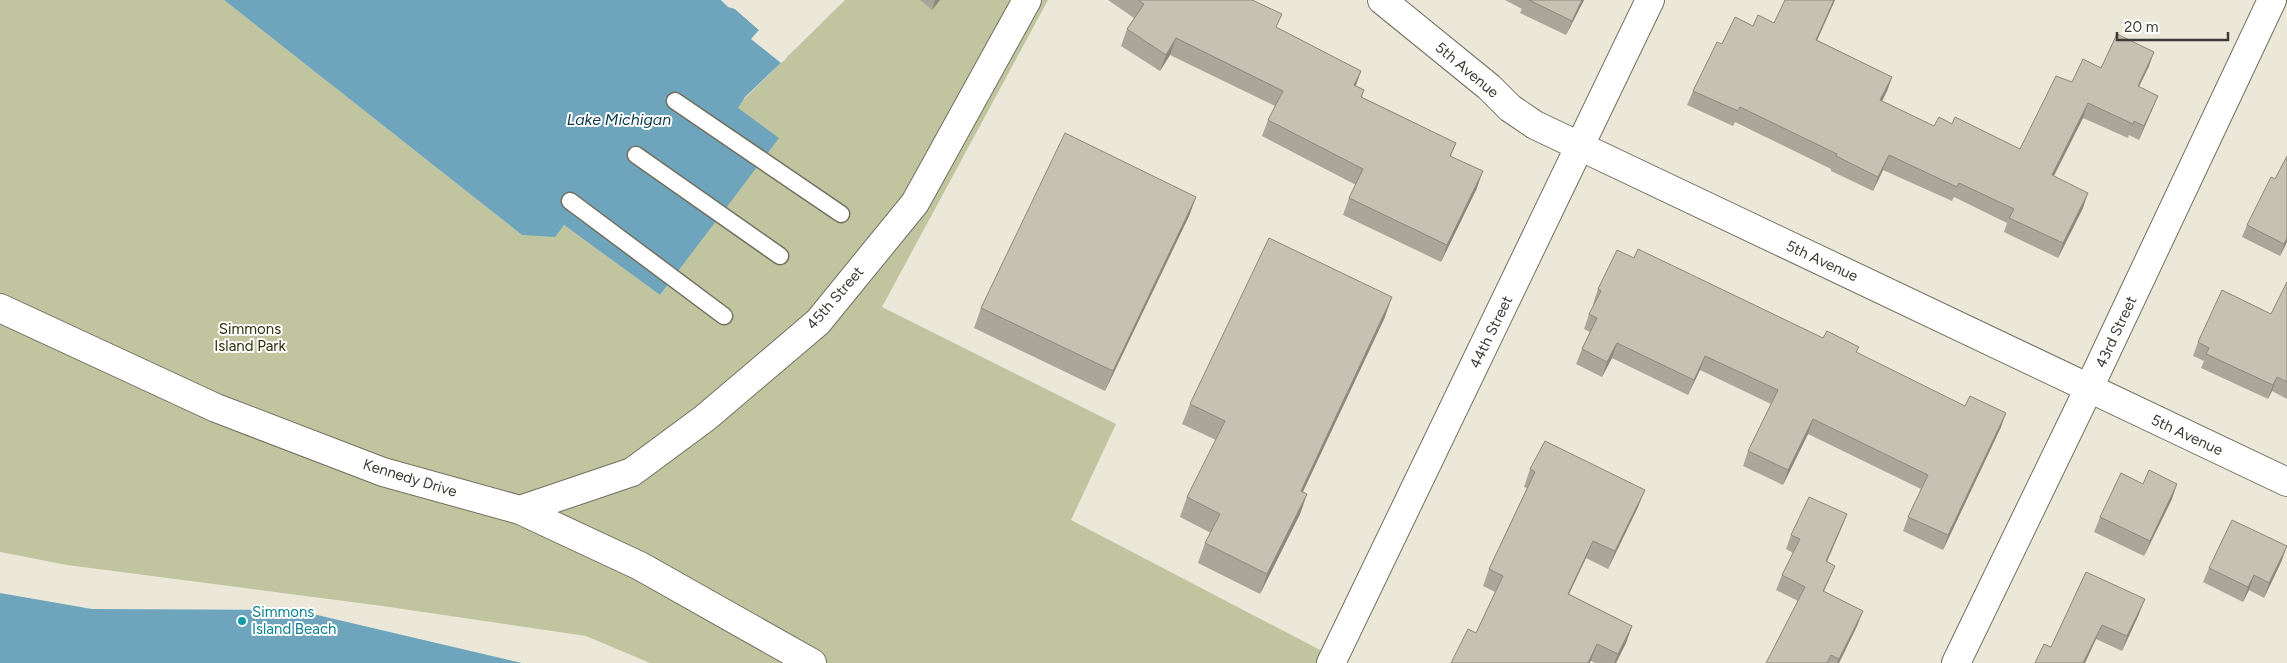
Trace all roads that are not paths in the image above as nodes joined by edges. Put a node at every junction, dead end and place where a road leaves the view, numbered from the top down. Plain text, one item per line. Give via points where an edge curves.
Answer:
1 (1027, 0) edge
2 (1382, 0) edge
3 (1650, 0) edge
4 (2272, 0) edge
5 (675, 101) dead end
6 (1580, 145) junction
7 (636, 155) dead end
8 (570, 201) dead end
9 (841, 214) dead end
10 (780, 256) dead end
11 (0, 308) edge
12 (724, 316) dead end
13 (2089, 388) junction
14 (2287, 482) edge
15 (520, 510) junction
16 (812, 663) edge
17 (1331, 663) edge
18 (1956, 663) edge

1 - 15 street, 45th Street via 915,203 818,322 705,418 632,472
2 - 6 street, 5th Avenue via 1489,87 1510,108 1535,125
3 - 6 street, 44th Street
4 - 13 street, 43rd Street
5 - 9 lane
6 - 13 street, 5th Avenue
6 - 17 street, 44th Street
7 - 10 lane
8 - 12 lane
11 - 15 street, Kennedy Drive via 216,408 383,472
13 - 14 street, 5th Avenue
13 - 18 street, 43rd Street
15 - 16 street, Kennedy Drive via 640,566

